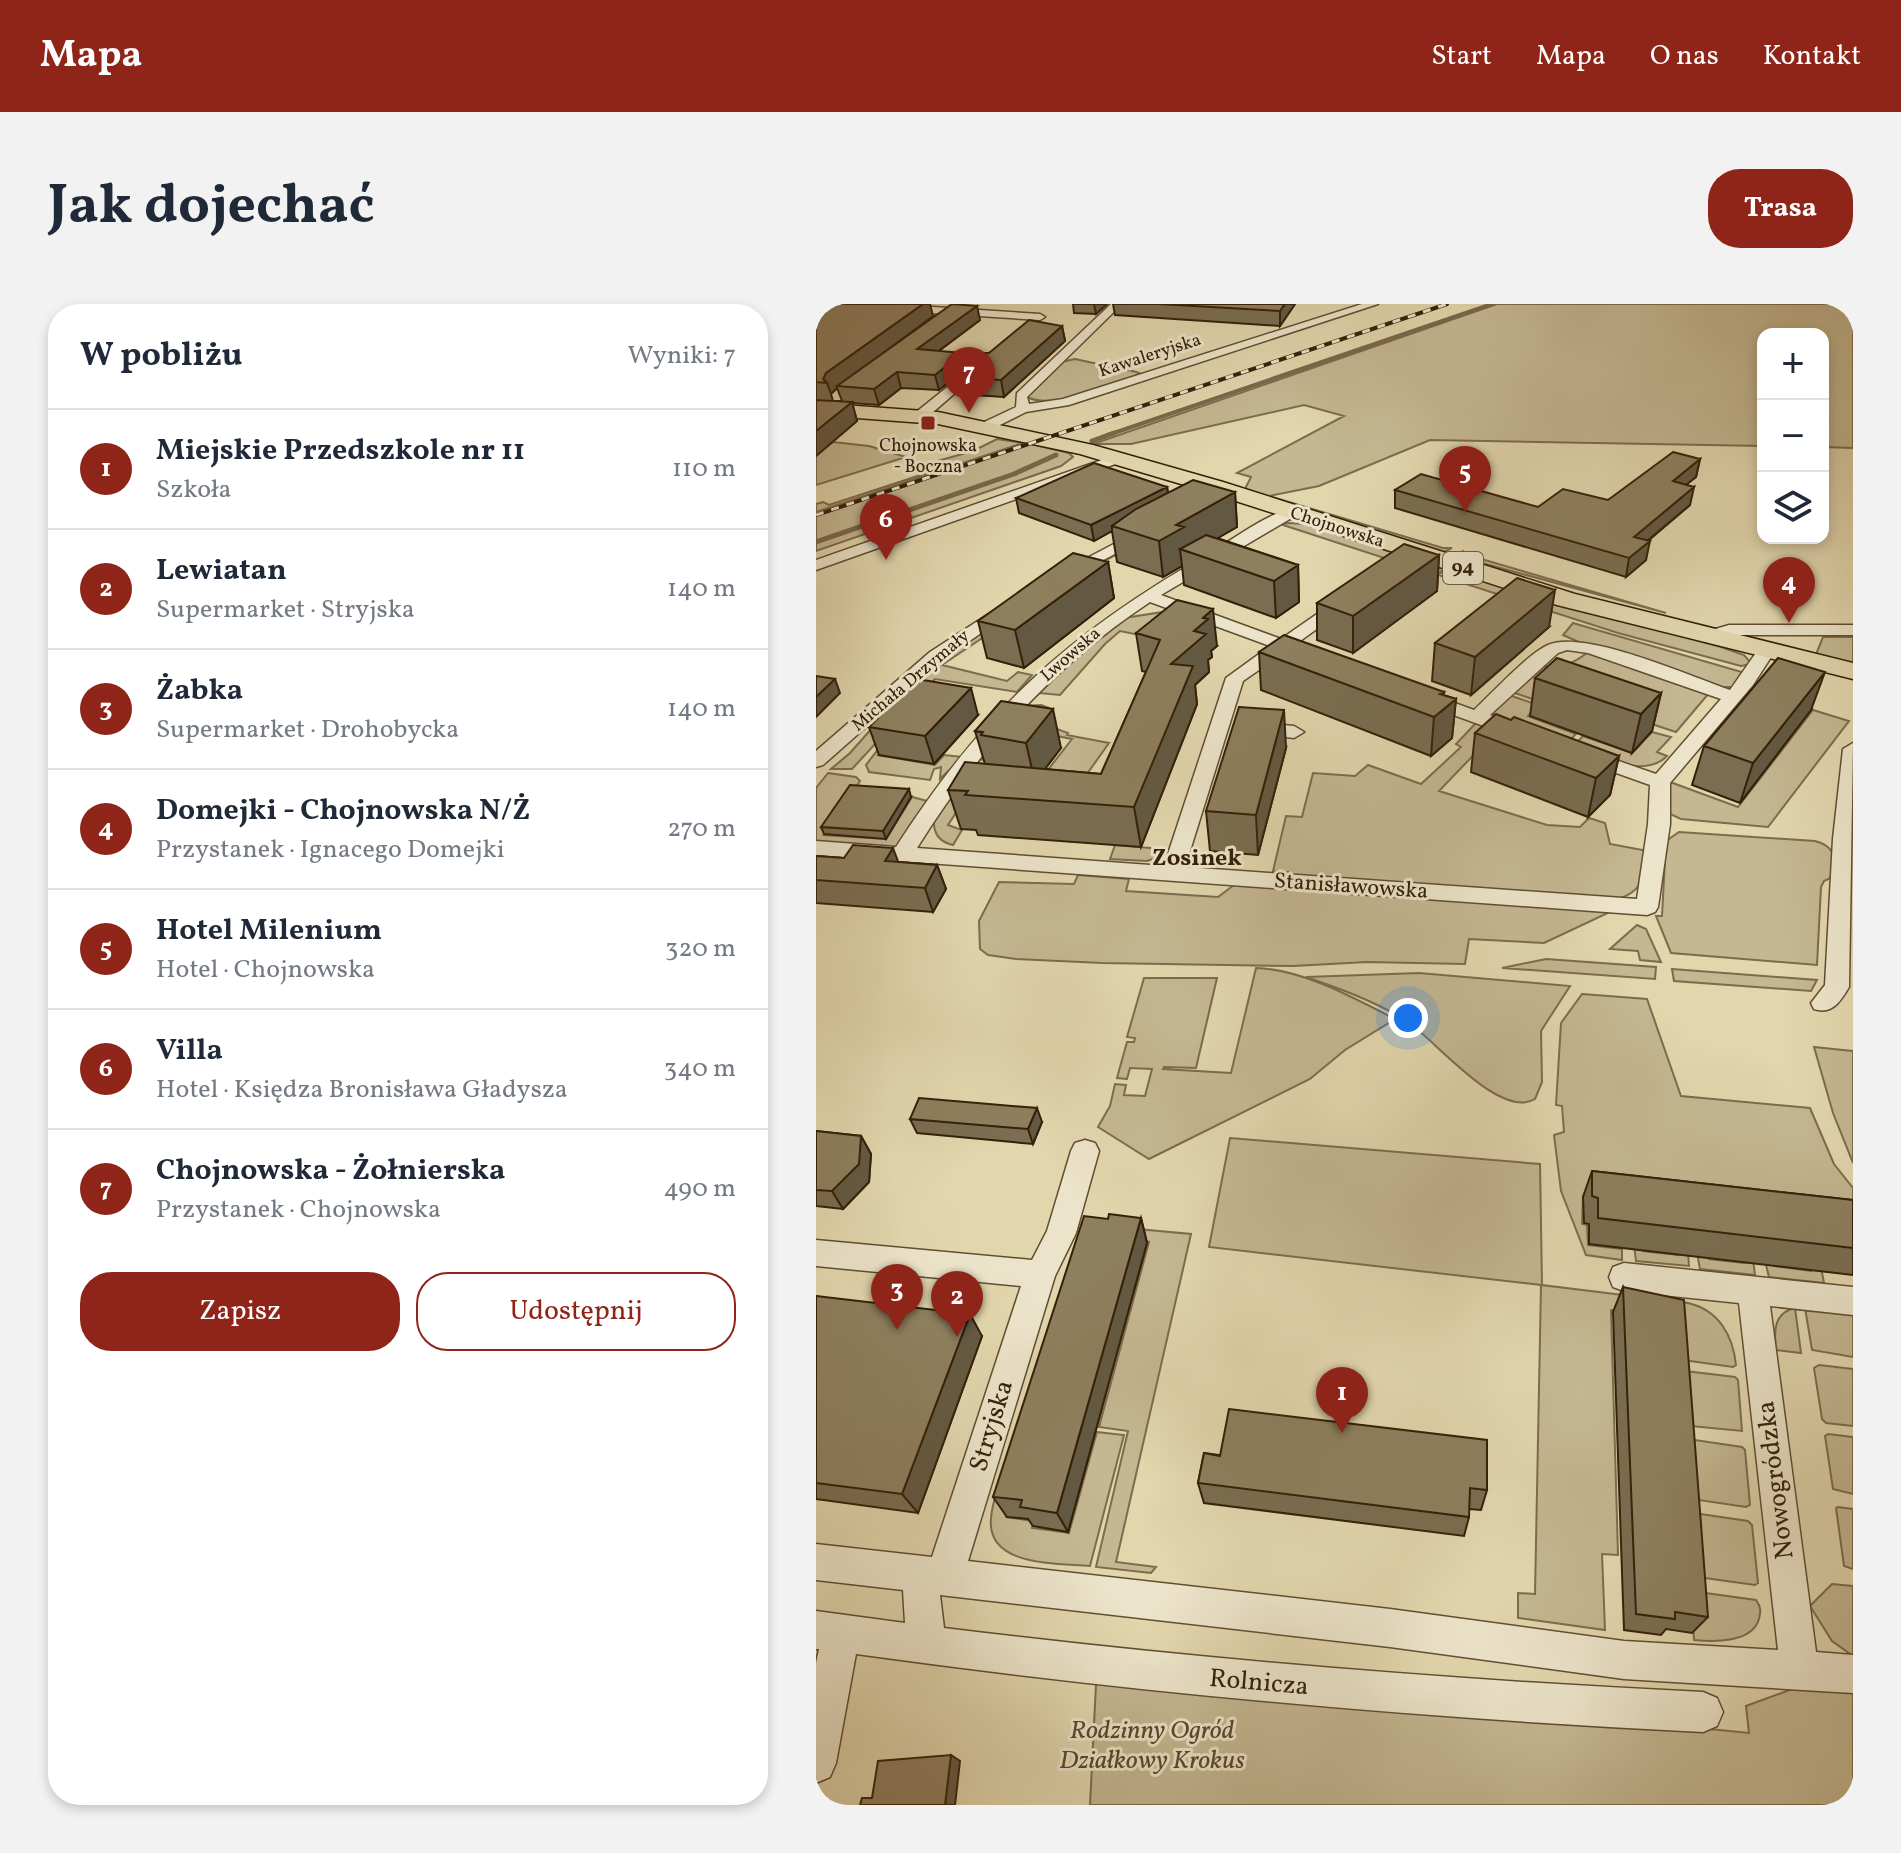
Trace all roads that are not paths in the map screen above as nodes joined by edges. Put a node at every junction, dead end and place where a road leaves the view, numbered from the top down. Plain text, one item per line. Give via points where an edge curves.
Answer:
1 (838, 304) edge
2 (1117, 304) edge
3 (1373, 304) edge
4 (952, 311) junction
5 (932, 327) edge
6 (1021, 333) edge
7 (1001, 349) edge
8 (1023, 409) junction
9 (818, 411) edge
10 (920, 416) junction
11 (985, 427) junction
12 (1109, 457) junction
13 (1290, 513) junction
14 (1161, 523) edge
15 (816, 556) edge
16 (816, 565) edge
17 (1048, 583) edge
18 (1361, 592) edge
19 (1148, 596) junction
20 (1021, 598) edge
21 (1853, 630) edge
22 (1708, 637) junction
23 (1285, 646) junction
24 (1766, 651) junction
25 (1329, 662) edge
26 (1853, 671) edge
27 (1403, 690) edge
28 (1733, 697) junction
29 (1477, 717) junction
30 (1219, 726) junction
31 (1294, 732) dead end
32 (1533, 737) edge
33 (1561, 747) edge
34 (1853, 749) edge
35 (822, 751) edge
36 (1660, 782) junction
37 (816, 848) edge
38 (903, 853) junction
39 (1172, 874) junction
40 (1823, 1003) dead end
41 (1085, 1151) dead end
42 (816, 1253) edge
43 (1040, 1274) junction
44 (1624, 1277) dead end
45 (1753, 1291) junction
46 (1853, 1301) edge
47 (816, 1562) edge
48 (932, 1576) junction
49 (828, 1632) edge
50 (926, 1644) junction
51 (1799, 1669) junction
52 (1853, 1674) edge
53 (1703, 1712) dead end
54 (816, 1763) edge

1 - 4 street
2 - 8 street via 1021,396
3 - 8 street, Kawaleryjska via 1061,403
4 - 5 street
4 - 6 street via 1044,314
7 - 10 street
8 - 11 street, Kawaleryjska
9 - 10 main road, Chojnowska / 94
10 - 11 main road, Chojnowska / 94
11 - 12 main road, Chojnowska / 94
12 - 13 main road, Chojnowska / 94 via 1212,496
12 - 15 street
12 - 16 street
13 - 19 street, Lwowska
13 - 22 main road, Chojnowska / 94 via 1511,583
14 - 17 street
18 - 23 street
19 - 23 street
19 - 38 street, Lwowska via 1086,640 1024,696 945,788
20 - 35 street, Michała Drzymały via 936,656
21 - 22 street via 1729,630
22 - 24 main road, Chojnowska / 94
23 - 25 street
23 - 30 street via 1236,676
24 - 26 main road, Chojnowska / 94
24 - 28 street
27 - 29 street
28 - 29 street via 1591,648 1567,645 1552,649
28 - 36 street
29 - 32 street
30 - 31 street
30 - 39 street
33 - 36 street
34 - 40 street via 1837,987
36 - 39 street, Stanisławowska via 1647,907
37 - 38 street, Stanisławowska
38 - 39 street, Stanisławowska
41 - 43 street, Stryjska via 1061,1233
42 - 43 street
43 - 48 street, Stryjska
44 - 45 street
45 - 46 street
45 - 51 street, Nowogródzka
47 - 48 street
48 - 50 street
48 - 51 street via 1624,1660
49 - 50 street, Rolnicza
49 - 54 street
50 - 53 street, Rolnicza via 1234,1681
51 - 52 street

